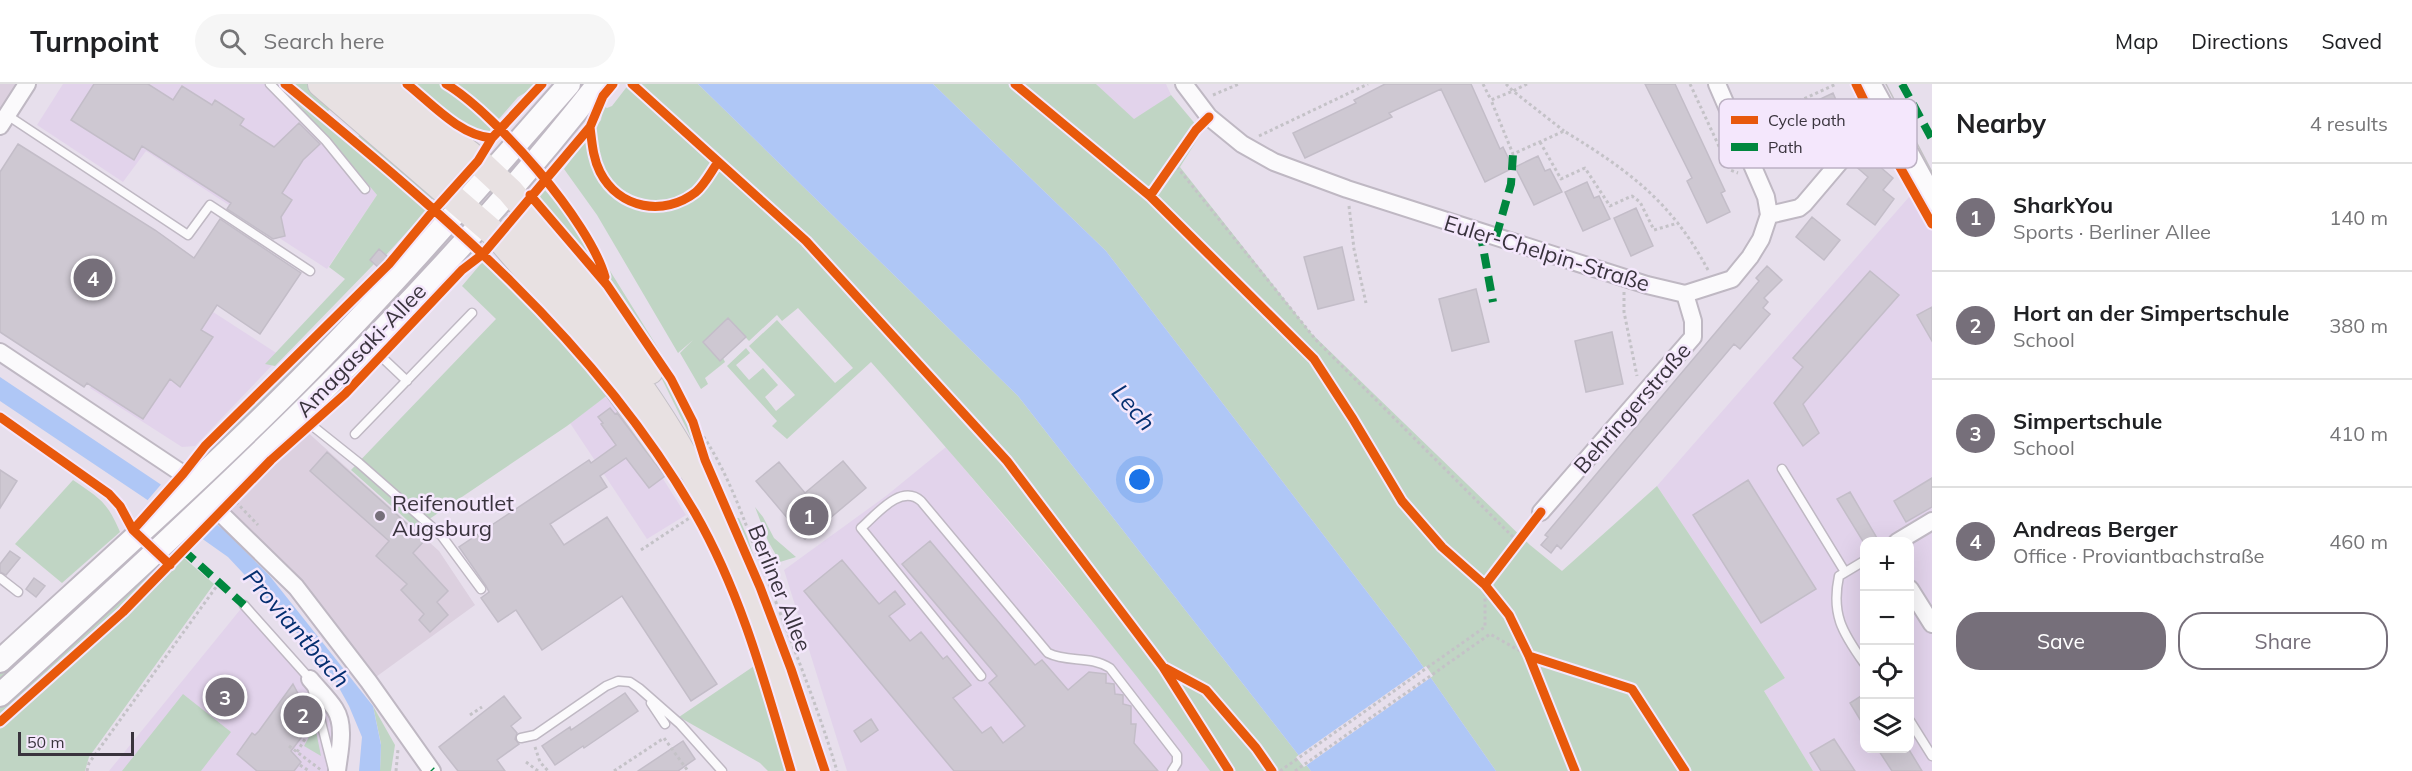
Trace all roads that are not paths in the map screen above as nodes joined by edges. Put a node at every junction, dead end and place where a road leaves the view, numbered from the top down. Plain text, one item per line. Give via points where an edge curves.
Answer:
1 (27, 84) edge
2 (270, 84) edge
3 (321, 84) edge
4 (354, 84) edge
5 (383, 84) edge
6 (569, 84) edge
7 (1184, 84) edge
8 (1717, 84) edge
9 (1869, 84) edge
10 (596, 86) edge
11 (1724, 99) edge
12 (1877, 99) edge
13 (3, 121) edge
14 (1754, 168) edge
15 (1835, 168) edge
16 (1915, 168) edge
17 (459, 172) dead end
18 (492, 173) junction
19 (364, 189) dead end
20 (510, 191) junction
21 (1932, 199) edge
22 (462, 206) junction
23 (1769, 215) junction
24 (482, 222) junction
25 (513, 227) dead end
26 (310, 271) dead end
27 (1685, 294) junction
28 (472, 313) dead end
29 (369, 345) junction
30 (0, 352) edge
31 (407, 381) junction
32 (284, 412) junction
33 (355, 434) dead end
34 (1782, 469) dead end
35 (702, 470) junction
36 (190, 487) junction
37 (207, 505) junction
38 (1541, 512) dead end
39 (1932, 521) edge
40 (1905, 537) edge
41 (1860, 563) edge
42 (1845, 572) junction
43 (0, 578) edge
44 (481, 589) dead end
45 (1911, 591) edge
46 (18, 592) dead end
47 (244, 606) dead end
48 (1932, 624) edge
49 (1860, 657) edge
50 (0, 662) edge
51 (981, 676) dead end
52 (310, 680) joint
53 (644, 693) junction
54 (0, 695) edge
55 (665, 723) dead end
56 (1914, 727) edge
57 (521, 738) dead end
58 (1932, 756) edge
59 (335, 771) edge
60 (432, 771) edge
61 (722, 771) edge
62 (808, 771) edge
63 (1172, 771) edge

1 - 13 street
2 - 19 lane via 327,141
3 - 22 main road
4 - 17 main road
5 - 18 main road
6 - 18 main road, Amagasaki-Allee
7 - 27 street, Euler-Chelpin-Straße via 1209,117 1242,144 1274,162 1347,189
8 - 11 street
9 - 12 main road
10 - 20 main road, Amagasaki-Allee
13 - 26 lane via 188,235 210,205
14 - 23 street
15 - 23 street via 1799,208
16 - 21 main road
18 - 20 main road
18 - 22 main road, Amagasaki-Allee
20 - 24 main road, Amagasaki-Allee
20 - 35 main road via 592,288 666,395
22 - 24 main road
22 - 32 main road, Amagasaki-Allee via 310,370
23 - 27 street via 1761,239 1732,279
24 - 29 main road, Amagasaki-Allee
24 - 35 main road via 556,304 664,454
25 - 35 main road, Berliner Allee via 583,308
27 - 38 street, Behringerstraße via 1693,337
28 - 31 lane
29 - 31 lane
29 - 32 main road, Amagasaki-Allee
30 - 36 street
31 - 33 lane
32 - 36 main road, Amagasaki-Allee
32 - 37 main road, Amagasaki-Allee
32 - 44 lane via 359,463 433,528
34 - 42 lane
35 - 62 main road, Berliner Allee
36 - 50 main road, Amagasaki-Allee
37 - 54 main road, Amagasaki-Allee
37 - 60 street via 296,587
39 - 40 street
41 - 42 lane
42 - 49 lane via 1839,576 1835,610
43 - 46 lane
45 - 48 street
47 - 52 lane
51 - 63 lane via 861,528 898,497 907,494 921,501 1048,653 1057,658 1095,660 1110,668 1177,755
52 - 59 street via 340,720
53 - 55 lane
53 - 57 lane via 630,682 618,681 536,735
53 - 61 lane via 680,724
56 - 58 lane

